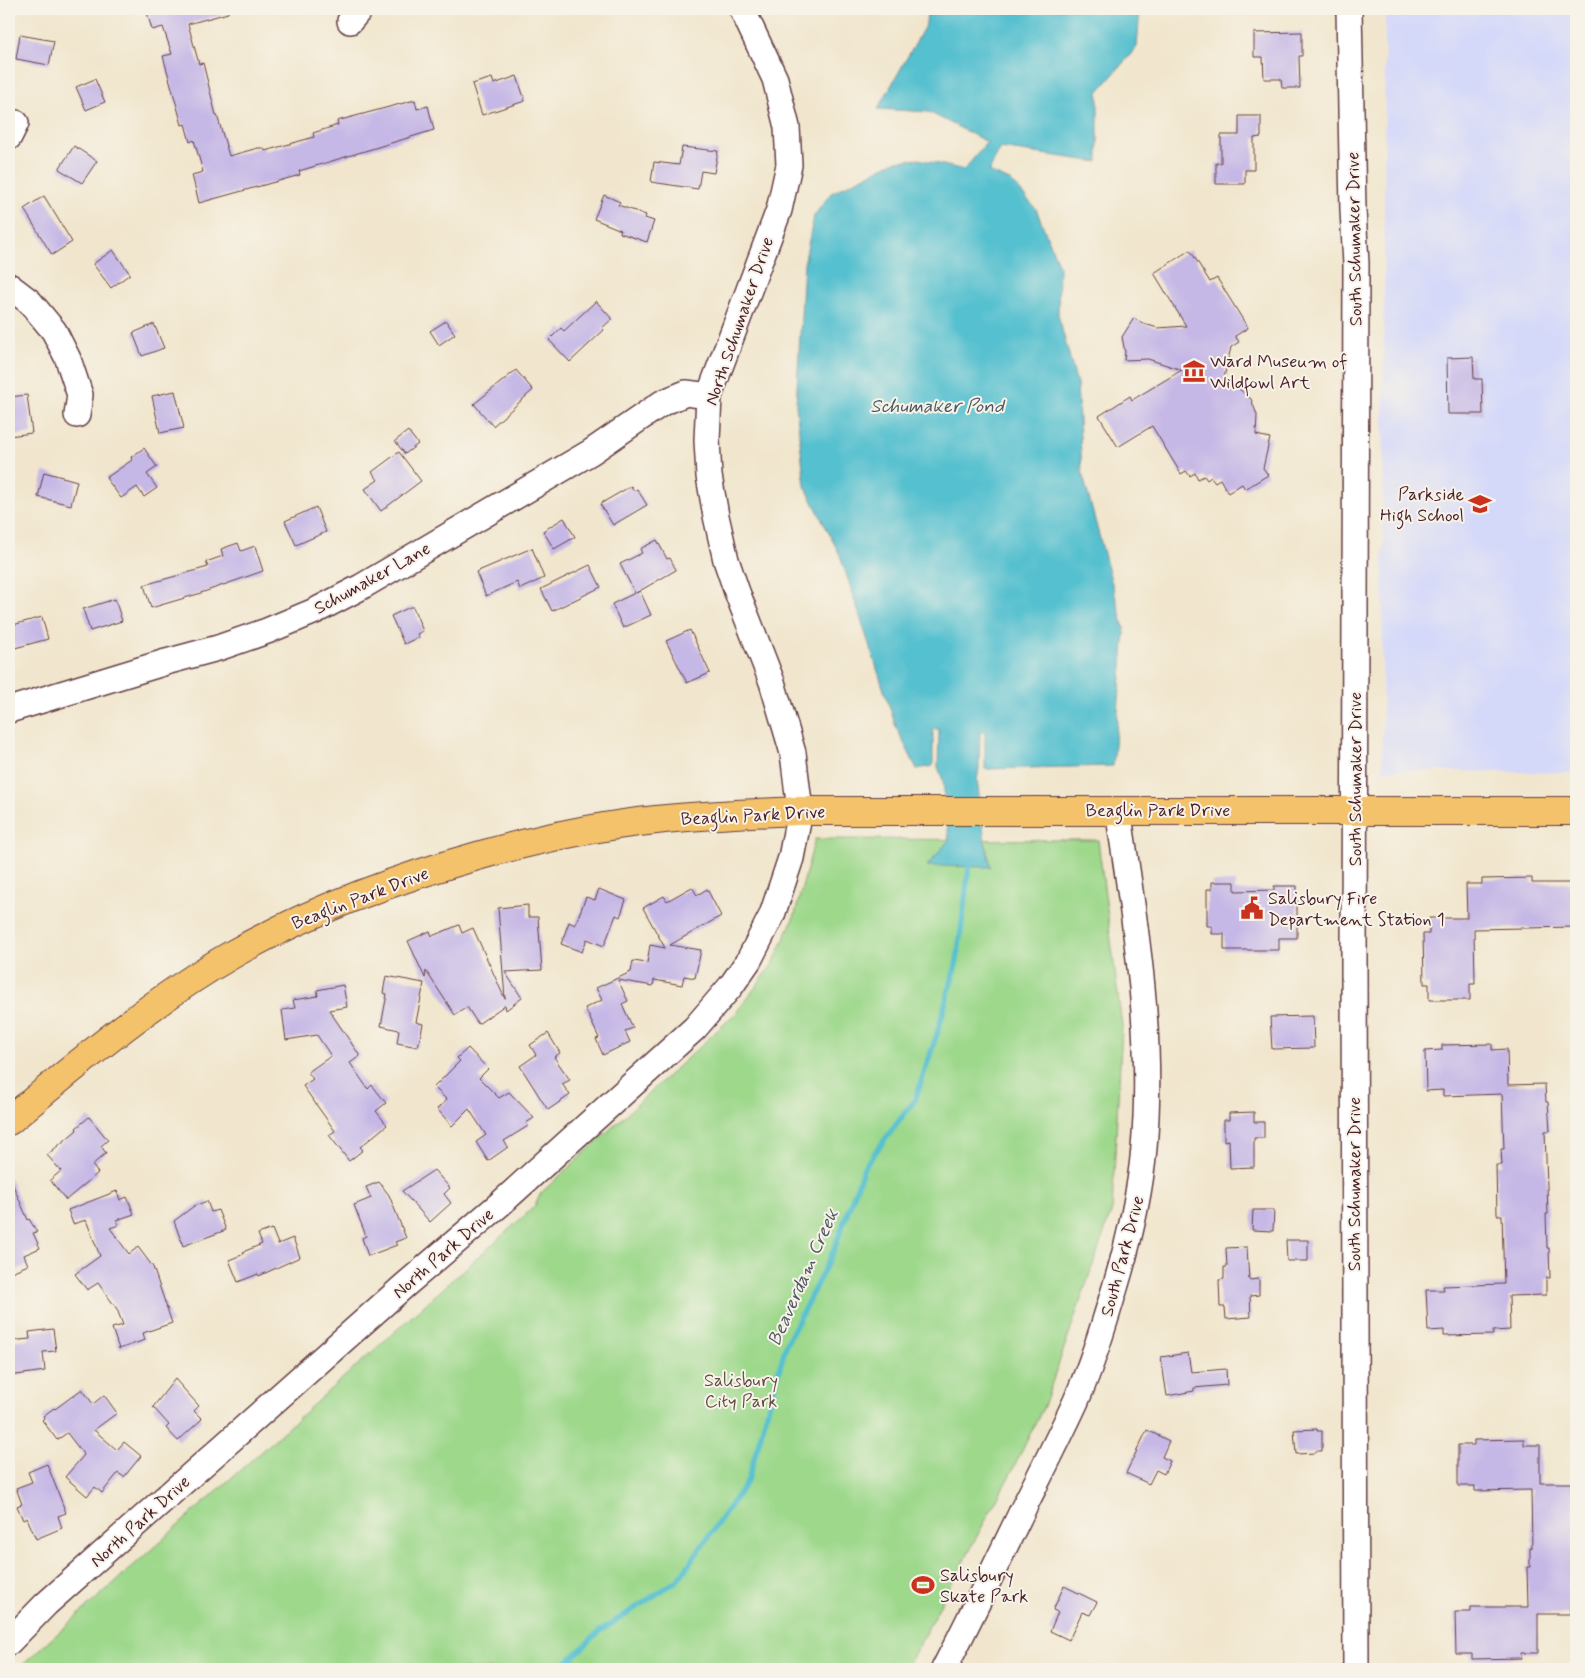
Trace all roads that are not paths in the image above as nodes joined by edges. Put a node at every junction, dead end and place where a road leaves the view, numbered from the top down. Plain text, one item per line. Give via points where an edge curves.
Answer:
1 (742, 9) edge
2 (1349, 9) edge
3 (9, 286) edge
4 (709, 396) junction
5 (77, 415) dead end
6 (9, 710) edge
7 (1118, 810) junction
8 (800, 811) junction
9 (1355, 811) junction
10 (1576, 811) edge
11 (9, 1121) edge
12 (9, 1642) edge
13 (944, 1669) edge
14 (1356, 1669) edge

1 - 4 street, North Schumaker Drive via 775,79 787,127 789,165 779,210
2 - 9 street, South Schumaker Drive via 1356,264
3 - 5 street via 30,302 54,331 80,395
4 - 6 street, Schumaker Lane via 686,393 662,404 575,462 314,611 218,648
4 - 8 street, North Schumaker Drive via 706,440 716,516 729,568 772,682 793,753
7 - 8 main road, Beaglin Park Drive
7 - 9 main road, Beaglin Park Drive
7 - 13 street, South Park Drive via 1144,1007 1145,1147 1139,1191 1113,1295 1076,1399
8 - 11 main road, Beaglin Park Drive via 656,820 555,836 394,882 280,930 173,992
8 - 12 street, North Park Drive via 791,858 762,937 731,986 695,1028 65,1587
9 - 10 main road, Beaglin Park Drive
9 - 14 street, South Schumaker Drive

